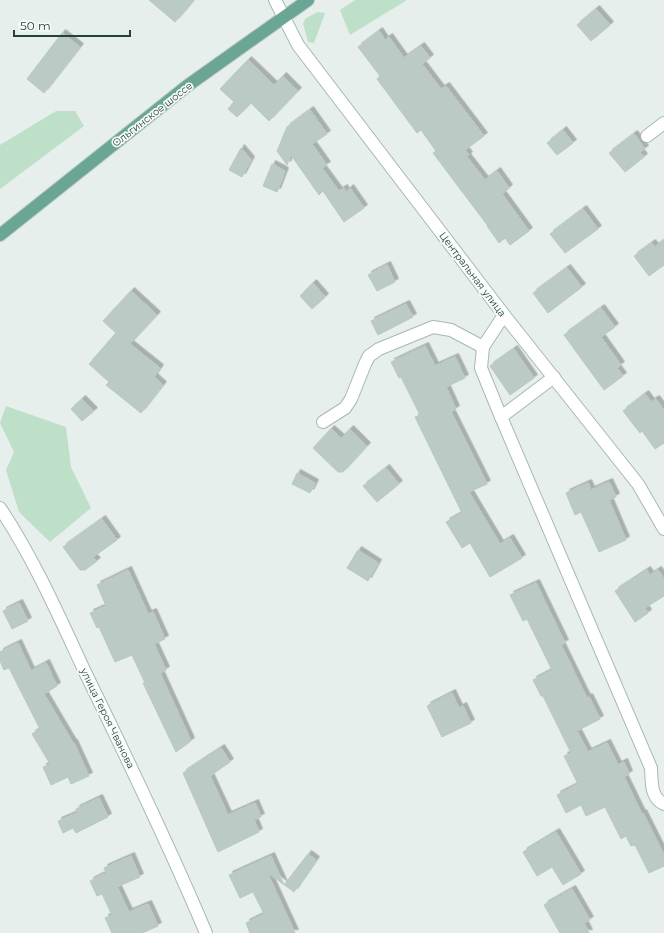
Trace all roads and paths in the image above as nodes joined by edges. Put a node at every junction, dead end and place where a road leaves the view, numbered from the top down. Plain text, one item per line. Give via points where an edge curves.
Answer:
1 (275, 0) edge
2 (308, 0) edge
3 (284, 16) junction
4 (664, 123) edge
5 (647, 136) dead end
6 (0, 235) edge
7 (504, 316) junction
8 (483, 347) junction
9 (554, 377) junction
10 (501, 417) junction
11 (323, 422) dead end
12 (0, 508) edge
13 (664, 529) edge
14 (664, 804) edge
15 (206, 933) edge

1 - 3 street
2 - 3 main road, Ольгинское шоссе
3 - 6 main road, Ольгинское шоссе via 181,91
3 - 7 street, Центральная улица via 298,45
4 - 5 street
7 - 8 street
7 - 9 street, Центральная улица
8 - 10 street via 481,368
8 - 11 street via 451,330 434,327 379,349 365,364 345,408
9 - 10 street
9 - 13 street, Центральная улица via 638,484
10 - 14 street via 651,768 653,793
12 - 15 street, улица Героя Чванова via 43,584 122,746

